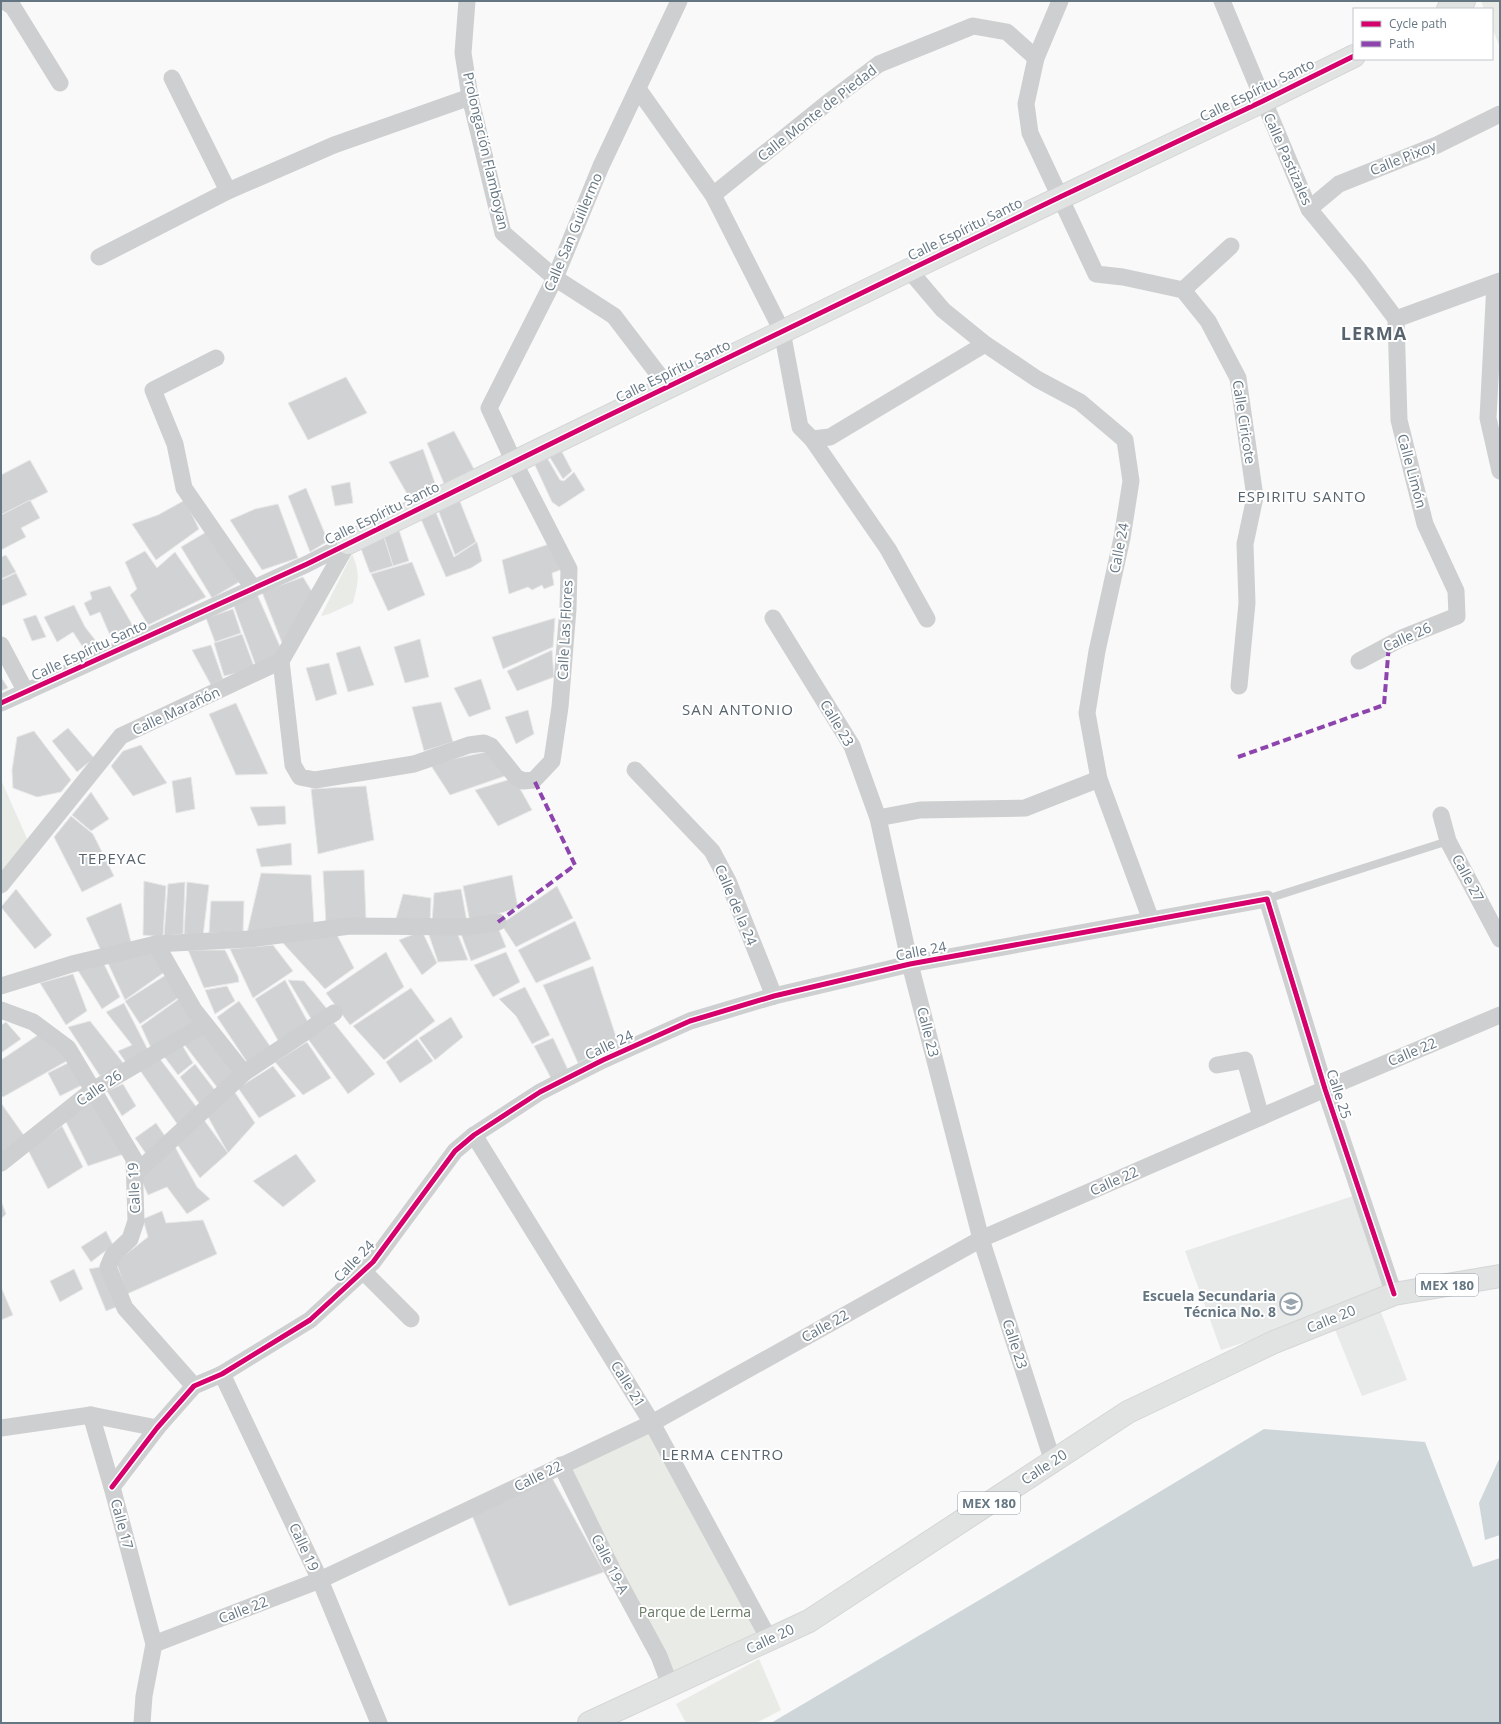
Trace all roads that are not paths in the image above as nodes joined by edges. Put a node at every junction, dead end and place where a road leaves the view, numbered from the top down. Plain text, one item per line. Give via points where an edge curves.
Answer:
1 (467, 1) edge
2 (679, 1) edge
3 (1060, 1) edge
4 (1222, 1) edge
5 (1464, 1) edge
6 (11, 3) edge
7 (1450, 8) edge
8 (1353, 56) edge
9 (1036, 58) junction
10 (172, 78) dead end
11 (60, 83) dead end
12 (638, 89) junction
13 (470, 97) junction
14 (1263, 101) junction
15 (1500, 114) edge
16 (228, 191) junction
17 (713, 195) junction
18 (1060, 196) junction
19 (1309, 209) junction
20 (1231, 246) dead end
21 (100, 257) dead end
22 (909, 270) junction
23 (555, 278) junction
24 (1498, 282) edge
25 (1183, 290) junction
26 (1396, 319) junction
27 (782, 331) junction
28 (985, 344) junction
29 (216, 358) dead end
30 (668, 387) junction
31 (812, 439) junction
32 (514, 462) junction
33 (1500, 471) edge
34 (348, 543) junction
35 (253, 588) junction
36 (1457, 616) joint
37 (773, 618) dead end
38 (927, 619) dead end
39 (1, 645) edge
40 (281, 661) junction
41 (1359, 661) dead end
42 (1238, 686) dead end
43 (26, 692) junction
44 (1, 703) edge
45 (634, 770) dead end
46 (1099, 779) junction
47 (1441, 815) dead end
48 (878, 818) junction
49 (1448, 841) junction
50 (1, 885) edge
51 (1267, 899) junction
52 (1151, 920) junction
53 (498, 922) dead end
54 (1500, 939) edge
55 (156, 944) junction
56 (910, 964) junction
57 (1, 986) edge
58 (774, 996) junction
59 (1, 1010) edge
60 (334, 1013) dead end
61 (1500, 1015) edge
62 (205, 1024) junction
63 (1217, 1065) dead end
64 (244, 1073) junction
65 (1325, 1089) junction
66 (92, 1090) junction
67 (1261, 1117) junction
68 (474, 1135) junction
69 (1, 1163) edge
70 (136, 1173) junction
71 (981, 1239) junction
72 (364, 1271) junction
73 (1500, 1276) edge
74 (1394, 1294) junction
75 (411, 1319) dead end
76 (222, 1374) junction
77 (194, 1386) junction
78 (90, 1415) junction
79 (652, 1423) junction
80 (1, 1428) edge
81 (157, 1428) junction
82 (1053, 1462) junction
83 (561, 1465) junction
84 (112, 1487) junction
85 (320, 1580) junction
86 (769, 1639) junction
87 (154, 1644) junction
88 (670, 1685) junction
89 (142, 1723) edge
90 (379, 1723) edge
91 (589, 1723) edge

1 - 13 street, Prolongación Flamboyan via 464,53
2 - 12 street, Calle San Guillermo
3 - 9 street
4 - 14 street, Calle Pastizales
5 - 7 street
6 - 11 street
8 - 14 street, Calle Espíritu Santo
9 - 17 street, Calle Monte de Piedad via 1007,32 973,26 879,64
9 - 18 street via 1026,104 1030,133
10 - 16 street
12 - 17 street
12 - 23 street, Calle San Guillermo via 601,166
13 - 16 street via 334,145
13 - 23 street, Prolongación Flamboyan via 503,233
14 - 18 street, Calle Espíritu Santo
14 - 19 street, Calle Pastizales
15 - 19 street, Calle Pixoy via 1437,145 1339,184
16 - 21 street
17 - 27 street
18 - 22 street, Calle Espíritu Santo
18 - 25 street via 1096,274
19 - 26 street, Calle Pastizales
20 - 25 street
22 - 27 street, Calle Espíritu Santo
22 - 28 street, Calle 24 via 943,310
23 - 30 street, Prolongación Flamboyan via 614,316
23 - 32 street, Calle San Guillermo via 489,408
24 - 26 street
24 - 33 street via 1488,418
25 - 42 street, Calle Ciricote via 1208,321 1238,378 1255,497 1245,544 1247,603
26 - 36 street, Calle Limón via 1399,420 1425,524 1456,591
27 - 30 street, Calle Espíritu Santo
27 - 31 street via 800,427
28 - 31 street via 830,437
28 - 46 street, Calle 24 via 1037,379 1080,402 1125,440 1131,481 1087,713
29 - 35 street via 153,390 175,444 184,488
30 - 32 street, Calle Espíritu Santo
31 - 38 street via 888,549
32 - 34 street, Calle Espíritu Santo
32 - 40 street, Calle Las Flores via 569,569 560,707 552,761 534,780 523,781 516,777 491,746 484,743 469,745 414,764 315,780 300,777 293,766
34 - 35 street, Calle Espíritu Santo
34 - 40 street
35 - 43 street, Calle Espíritu Santo
36 - 41 street, Calle 26 via 1402,638
37 - 48 street, Calle 23 via 852,746
39 - 43 street
40 - 50 street, Calle Marañón via 121,736
43 - 44 street, Calle Espíritu Santo
45 - 58 street, Calle de la 24 via 712,851 728,881
46 - 48 street via 1025,808 920,810
46 - 52 street, Calle 24
47 - 49 street, Calle 27
48 - 56 street, Calle 23
49 - 51 lane
49 - 54 street, Calle 27
51 - 52 street, Calle 24
51 - 65 street, Calle 25
52 - 56 street, Calle 24
53 - 55 street via 466,927 350,926 249,939
55 - 57 street via 72,964
55 - 62 street via 194,1010
56 - 58 street, Calle 24
56 - 71 street, Calle 23
58 - 68 street, Calle 24 via 690,1021 603,1060 540,1092
59 - 66 street, Calle 19 via 33,1022 68,1048
60 - 64 street
61 - 65 street, Calle 22
62 - 64 street
62 - 66 street, Calle 26
63 - 67 street via 1245,1060
64 - 70 street
65 - 67 street, Calle 22
65 - 74 street, Calle 25
66 - 69 street, Calle 26
66 - 70 street, Calle 19 via 134,1159
67 - 71 street, Calle 22
68 - 72 street, Calle 24 via 455,1152
68 - 79 street, Calle 21
70 - 77 street, Calle 19 via 136,1221 130,1239 113,1255 108,1267 125,1308
71 - 79 street, Calle 22
71 - 82 street, Calle 23
72 - 75 street
72 - 76 street, Calle 24 via 310,1320
73 - 74 street, Calle 20 / MEX 180
74 - 82 street, Calle 20 / MEX 180 via 1274,1342 1128,1412
76 - 77 street, Calle 24
76 - 85 street, Calle 19
77 - 81 street, Calle 24
78 - 80 street
78 - 81 street
78 - 84 street, Calle 17
79 - 83 street, Calle 22
79 - 86 street, Calle 21
81 - 84 street, Calle 24
82 - 86 street, Calle 20 / MEX 180 via 809,1621
83 - 85 street, Calle 22
83 - 88 street, Calle 19-A via 612,1569 659,1656
84 - 87 street, Calle 17
85 - 87 street, Calle 22
85 - 90 street, Calle 19
86 - 88 street, Calle 20 / MEX 180
87 - 89 street, Calle 17 via 144,1696
88 - 91 street, Calle 20 / MEX 180

